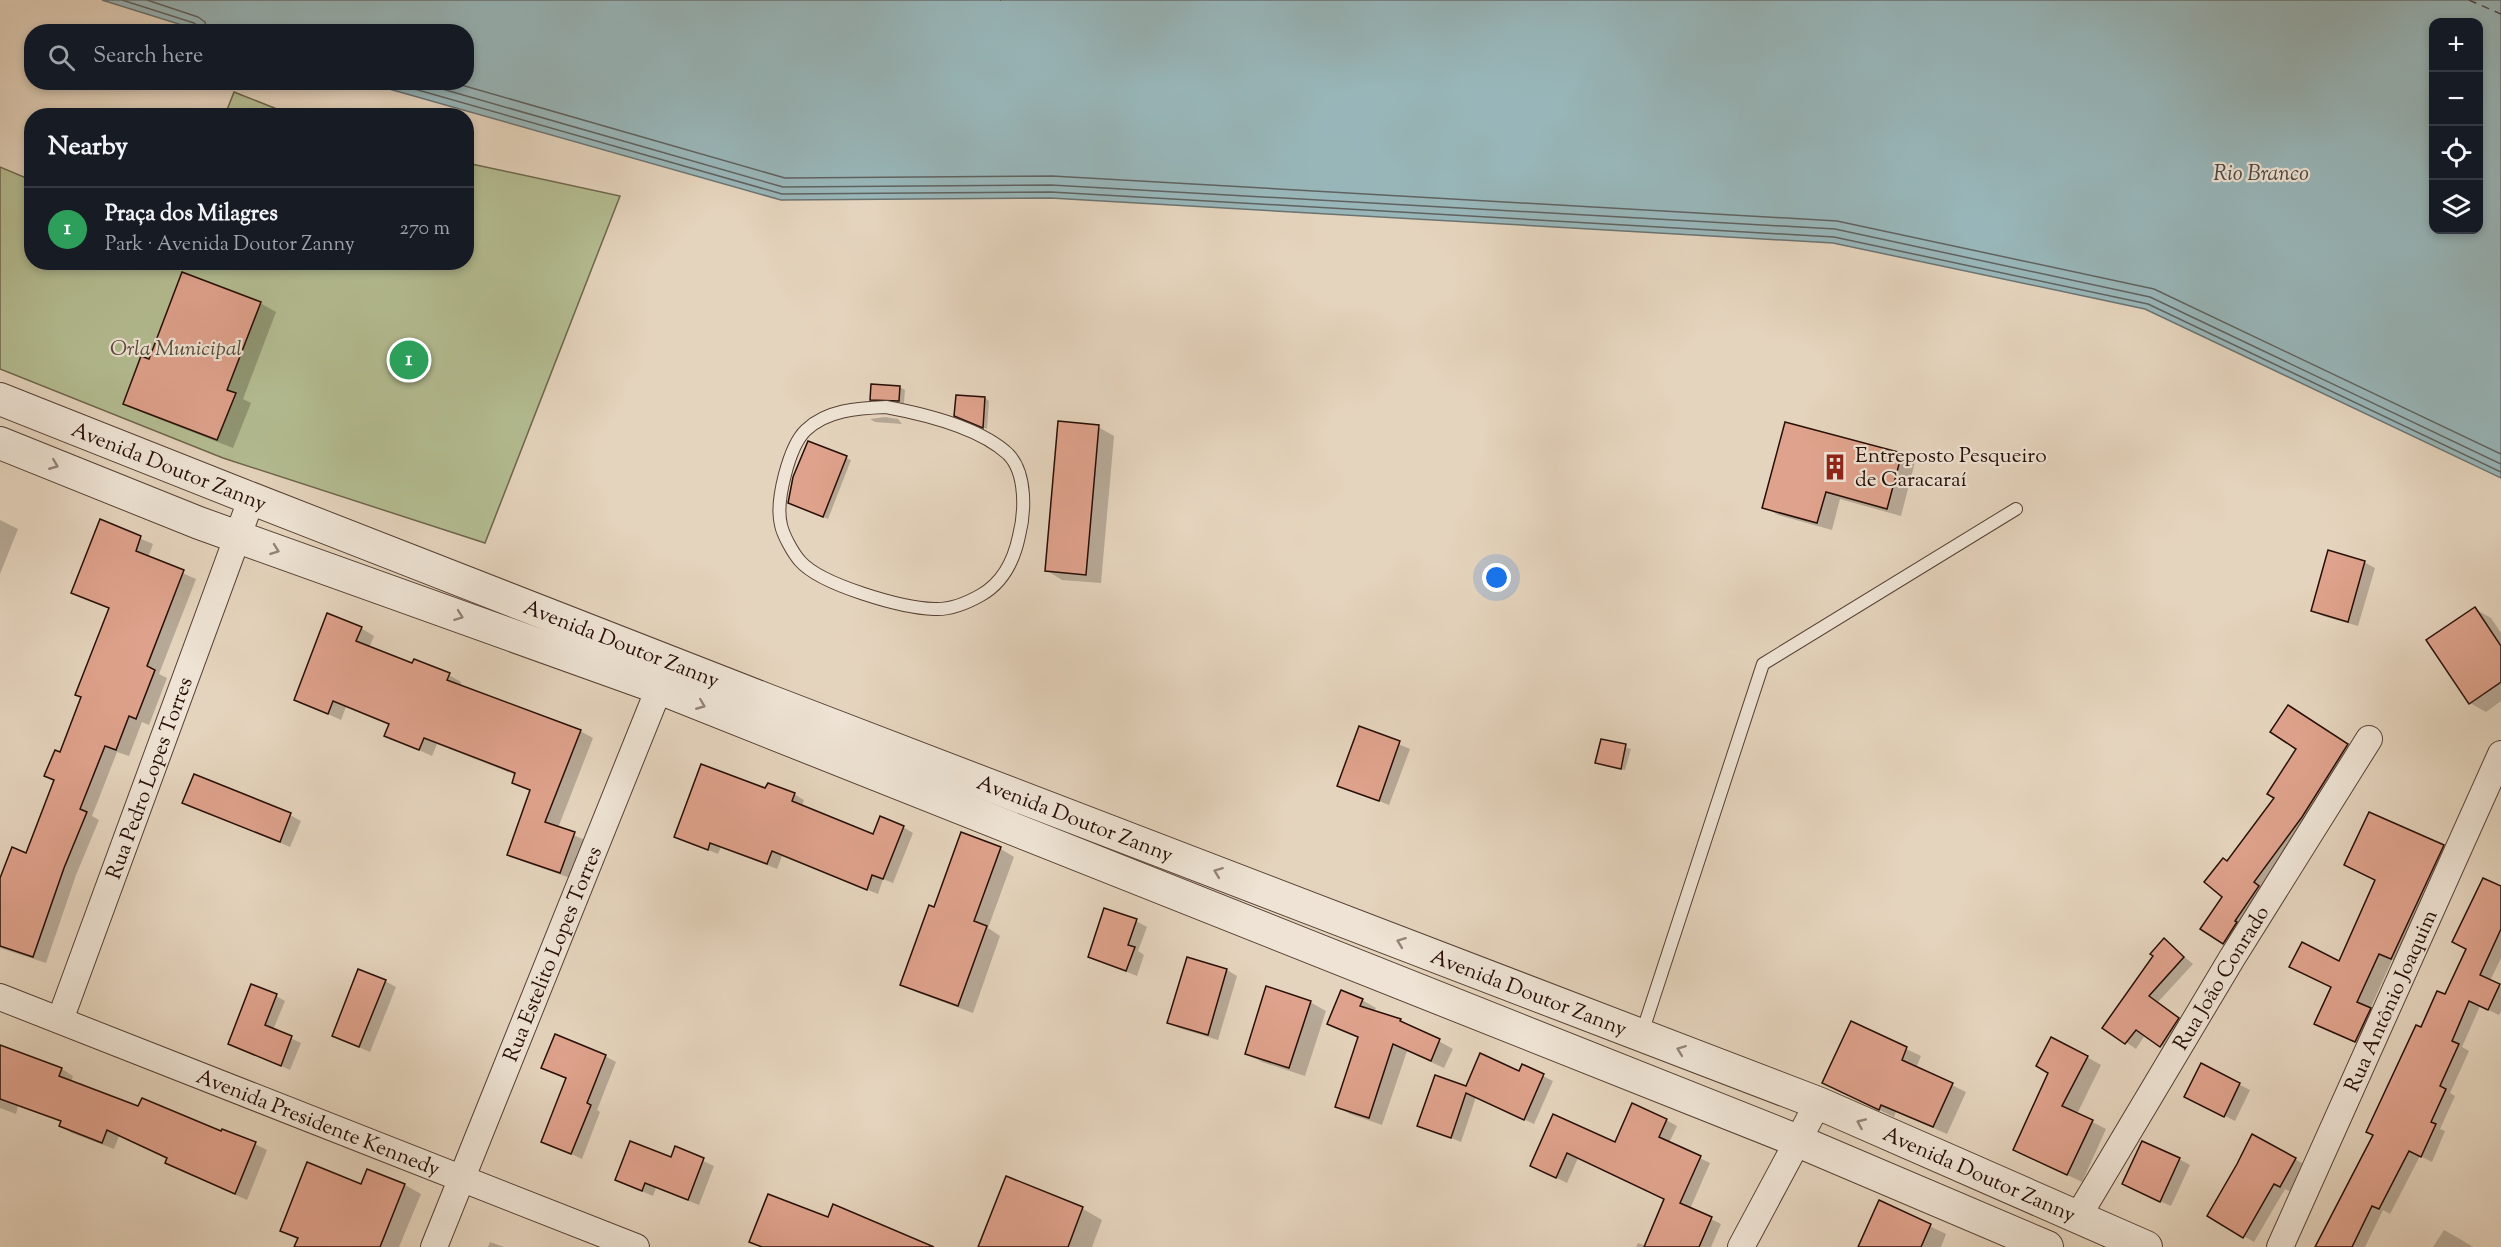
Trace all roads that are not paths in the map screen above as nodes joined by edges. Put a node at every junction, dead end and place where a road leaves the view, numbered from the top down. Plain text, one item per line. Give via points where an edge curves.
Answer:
1 (0, 399) edge
2 (0, 443) edge
3 (251, 500) junction
4 (2016, 509) dead end
5 (238, 537) junction
6 (908, 607) joint
7 (665, 674) junction
8 (2369, 739) dead end
9 (2501, 754) edge
10 (0, 997) edge
11 (60, 1020) junction
12 (1641, 1035) junction
13 (1818, 1103) junction
14 (1798, 1141) junction
15 (461, 1179) junction
16 (2077, 1218) junction
17 (434, 1247) edge
18 (636, 1247) edge
19 (1741, 1247) edge
20 (2047, 1247) edge
21 (2146, 1247) edge
22 (2280, 1247) edge

1 - 3 street, Avenida Doutor Zanny
2 -> 5 street, Avenida Doutor Zanny
3 - 5 street, Rua Pedro Lopes Torres
3 - 7 street, Avenida Doutor Zanny
4 - 12 lane via 1763,664
5 -> 7 street, Avenida Doutor Zanny
5 - 11 street, Rua Pedro Lopes Torres
6 - 6 lane via 936,609 962,604 984,594 999,581 1013,561 1020,535 1025,507 1020,477 1009,455 982,437 923,414 886,407 835,413 806,430 793,448 784,481 781,524 799,560 821,577
12 -> 7 street, Avenida Doutor Zanny via 767,700
7 -> 14 street, Avenida Doutor Zanny
7 - 15 street, Rua Estelito Lopes Torres
8 - 16 street, Rua João Conrado
9 - 22 street, Rua Antônio Joaquim
10 - 11 street, Avenida Presidente Kennedy
11 - 15 street, Avenida Presidente Kennedy
13 -> 12 street, Avenida Doutor Zanny
13 - 14 street
16 -> 13 street, Avenida Doutor Zanny
14 - 19 street
14 - 20 street, Avenida Doutor Zanny
15 - 17 street, Rua Estelito Lopes Torres
15 - 18 street, Avenida Presidente Kennedy
16 - 21 street, Avenida Doutor Zanny

